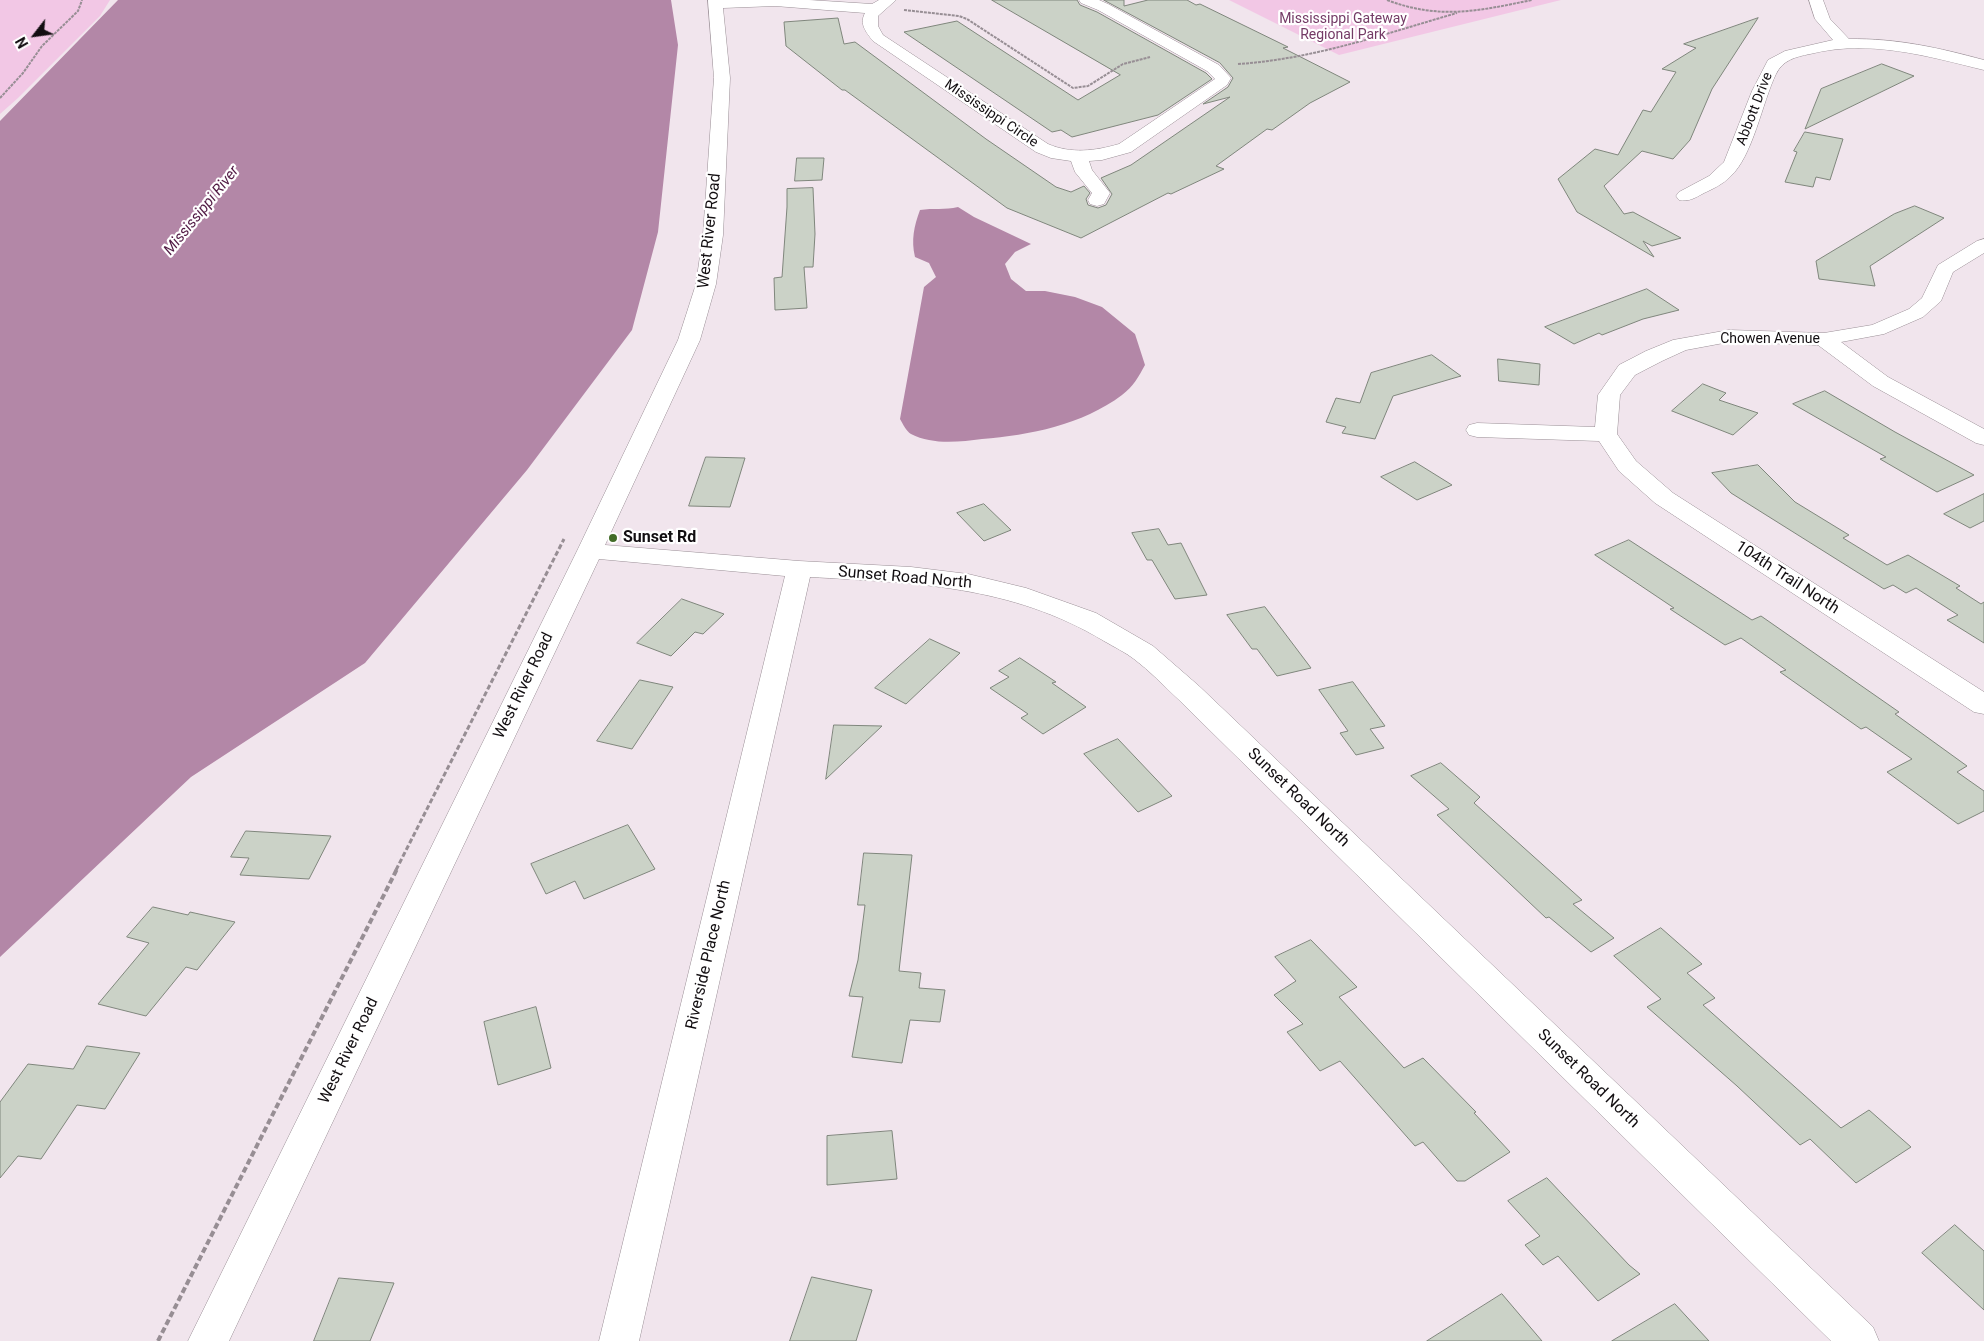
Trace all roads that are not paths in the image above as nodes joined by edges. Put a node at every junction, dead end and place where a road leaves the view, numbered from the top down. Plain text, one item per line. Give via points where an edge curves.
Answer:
1 (1086, 0) edge
2 (1816, 0) edge
3 (880, 5) edge
4 (716, 6) edge
5 (1846, 44) junction
6 (1984, 65) edge
7 (1079, 156) junction
8 (1685, 196) dead end
9 (1096, 200) dead end
10 (1983, 246) edge
11 (1824, 339) junction
12 (1477, 430) dead end
13 (1606, 434) junction
14 (1984, 438) edge
15 (578, 544) junction
16 (798, 569) junction
17 (1984, 705) edge
18 (208, 1341) edge
19 (619, 1341) edge
20 (1859, 1341) edge

1 - 7 street, Mississippi Circle via 1213,68 1223,78 1125,148 1102,155
2 - 5 street via 1827,27
3 - 4 street via 806,5 776,10
3 - 7 street, Mississippi Circle via 869,20 870,30 878,38 1042,148 1057,154
4 - 15 street, West River Road via 722,103 713,235 701,304 681,360
5 - 6 street, Abbott Drive via 1905,46
5 - 8 street, Abbott Drive via 1811,48 1787,55 1772,64 1736,158 1724,173
7 - 9 street via 1083,172 1101,193
10 - 11 street, Chowen Avenue via 1945,268 1930,300 1916,313 1877,330
11 - 13 street, Chowen Avenue via 1729,336 1681,345 1654,356 1627,370 1609,395
11 - 14 street via 1864,372
12 - 13 street
13 - 17 street, 104th Trail North via 1627,466 1664,498
15 - 16 street, Sunset Road North
15 - 18 street, West River Road
16 - 19 street, Riverside Place North
16 - 20 street, Sunset Road North via 911,575 968,582 1026,596 1087,619 1143,652

